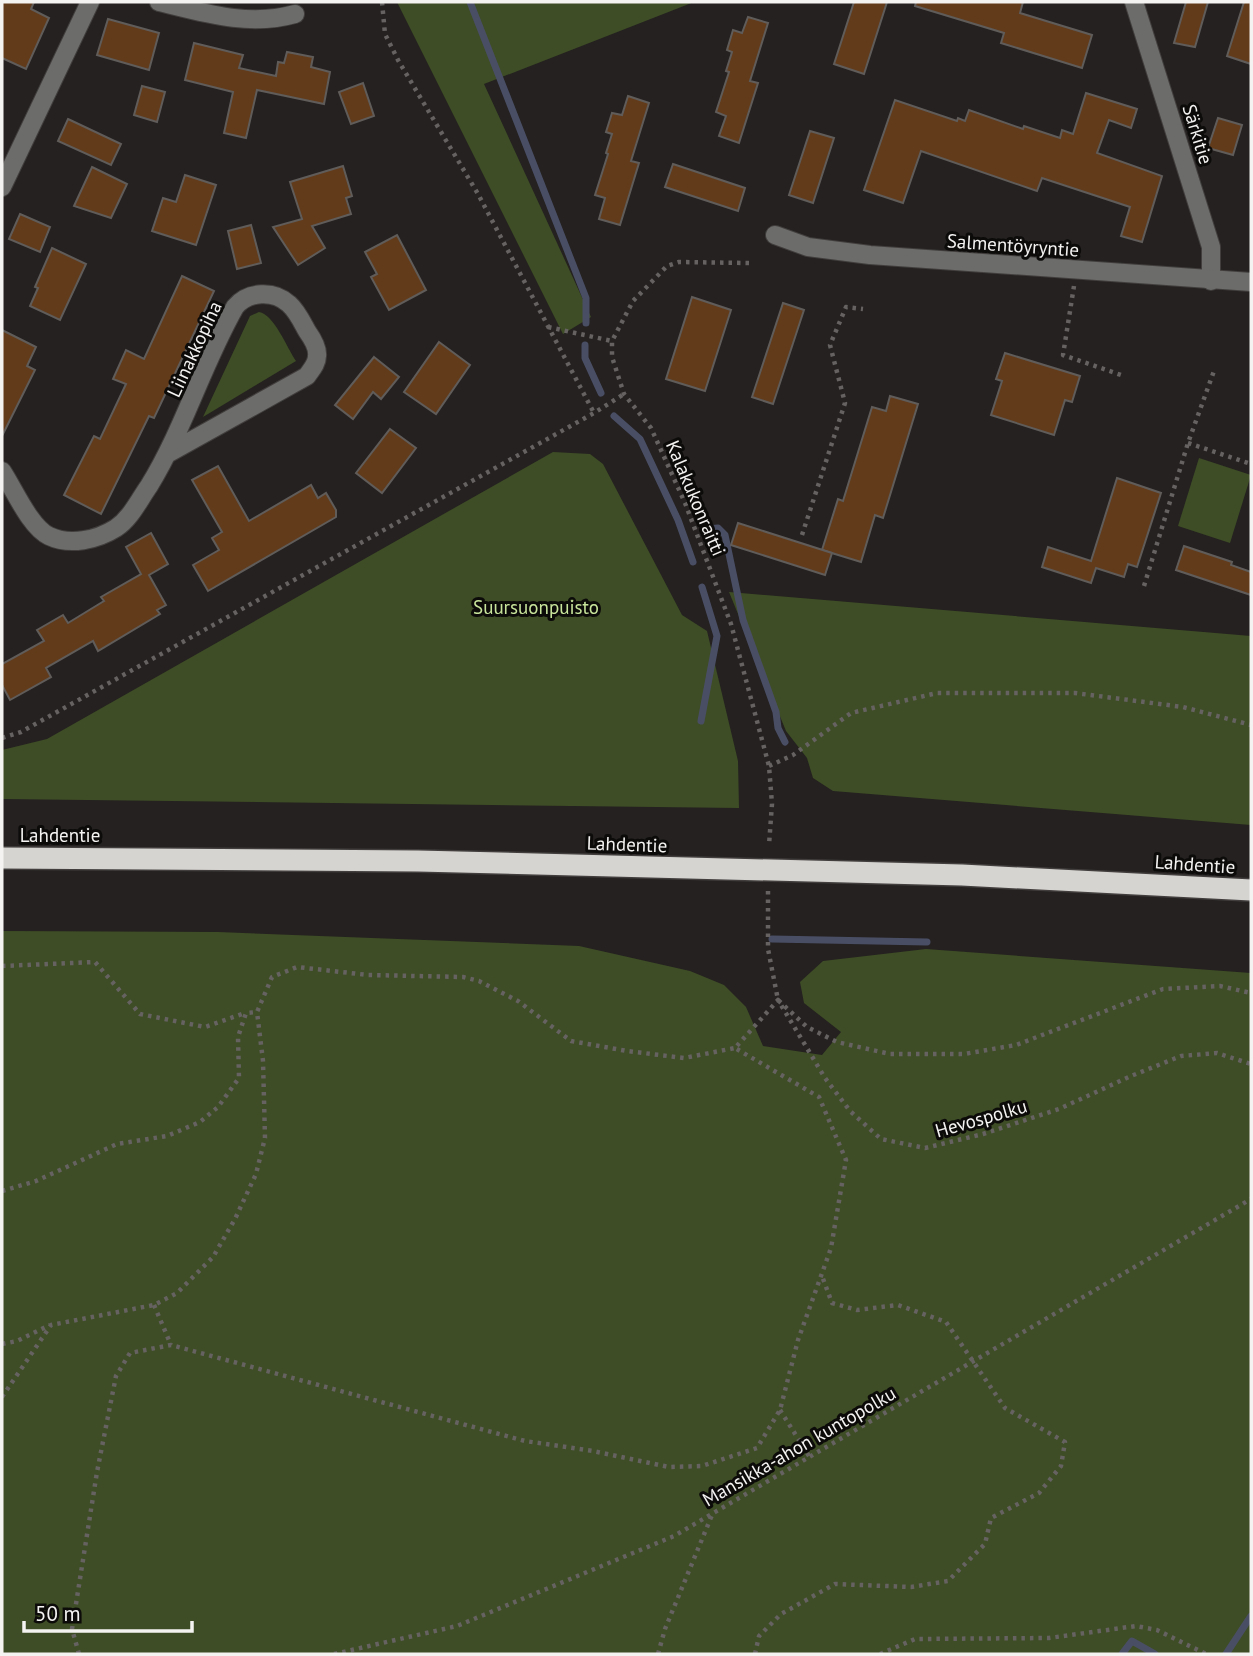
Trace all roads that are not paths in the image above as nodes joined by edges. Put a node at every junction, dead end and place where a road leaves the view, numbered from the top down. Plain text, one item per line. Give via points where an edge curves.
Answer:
1 (90, 2) edge
2 (159, 2) edge
3 (1134, 2) edge
4 (295, 14) dead end
5 (2, 187) edge
6 (775, 235) dead end
7 (1211, 281) junction
8 (1251, 282) edge
9 (169, 453) junction
10 (2, 471) edge
11 (2, 858) edge
12 (1251, 890) edge

1 - 5 street
2 - 4 street via 247,20
3 - 7 street, Särkitie via 1211,247
6 - 7 street, Salmentöyryntie via 808,247 870,255
7 - 8 street, Salmentöyryntie
9 - 9 street, Liinakkopiha via 307,376 315,365 318,355 313,341 281,298 254,295 235,307
9 - 10 street, Liinakkopiha via 117,528 79,541 49,536 36,526
11 - 12 highway, Lahdentie via 432,861 962,875

